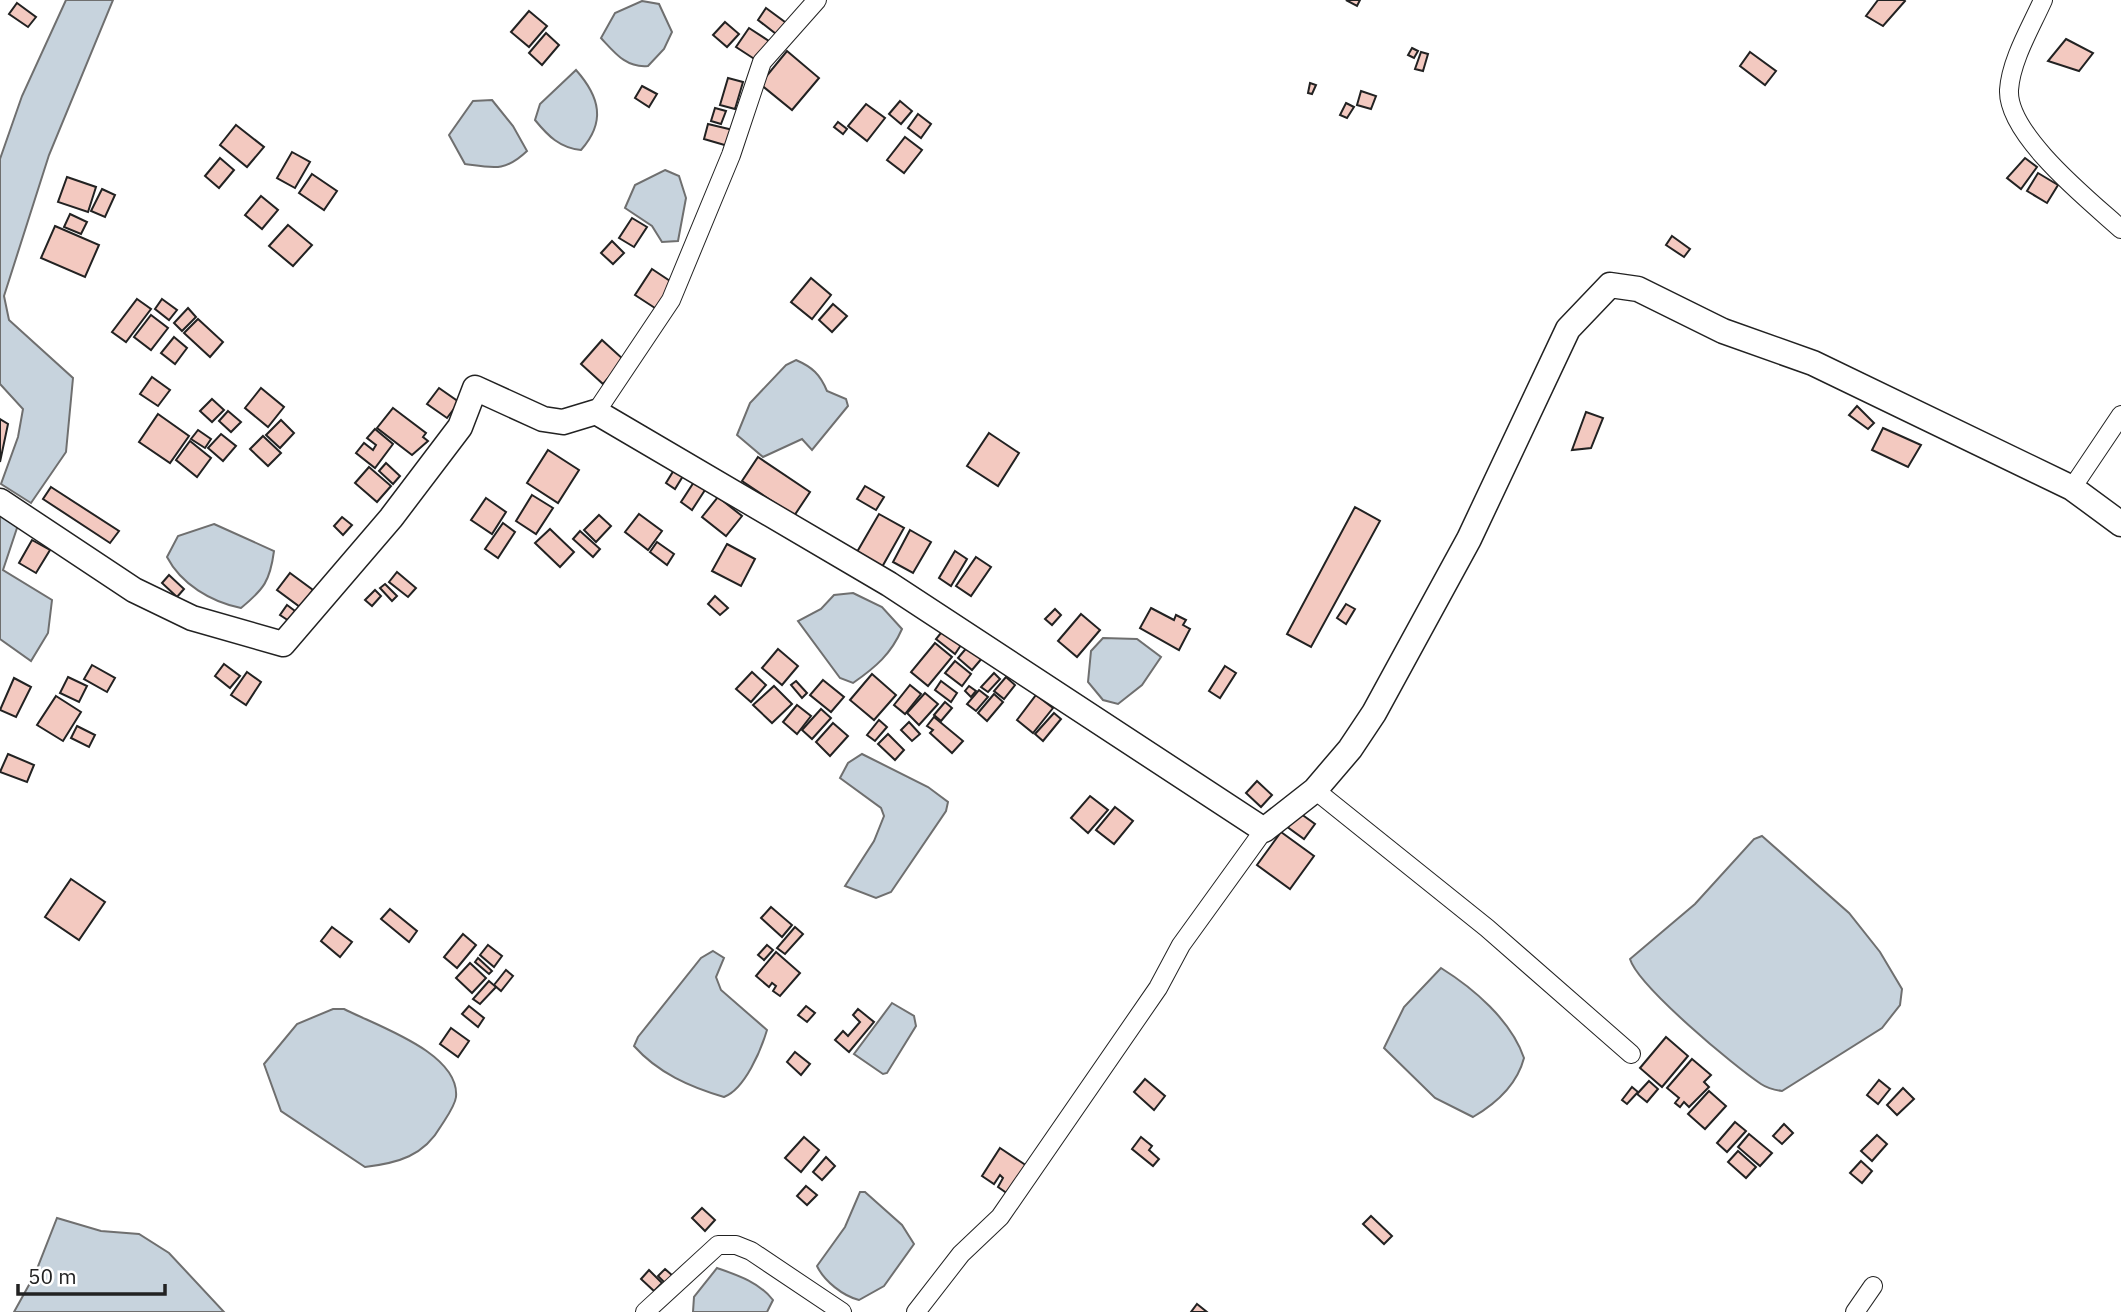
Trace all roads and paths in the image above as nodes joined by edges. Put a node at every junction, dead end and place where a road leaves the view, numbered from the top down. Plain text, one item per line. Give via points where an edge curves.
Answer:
1 (817, 0) edge
2 (2043, 0) edge
3 (2121, 229) edge
4 (596, 412) junction
5 (2121, 415) edge
6 (2072, 488) junction
7 (0, 501) edge
8 (2121, 524) edge
9 (1315, 790) junction
10 (1264, 830) junction
11 (1631, 1054) dead end
12 (1873, 1286) dead end
13 (645, 1312) edge
14 (842, 1312) edge
15 (916, 1312) edge
16 (1855, 1312) edge

1 - 4 street via 762,62 731,155 671,300
2 - 3 street via 2015,65 2009,90 2012,111 2048,163
4 - 7 street via 563,422 542,419 475,388 453,437 284,644 192,618 134,590
4 - 10 street via 889,584
5 - 6 street
6 - 8 street
6 - 9 street via 1813,363 1723,331 1638,289 1610,285 1568,329 1469,539 1374,713
9 - 10 street
9 - 11 street via 1488,928
10 - 15 street via 1181,945 1158,988 1000,1217 961,1254
12 - 16 street
13 - 14 street via 718,1245 736,1245

